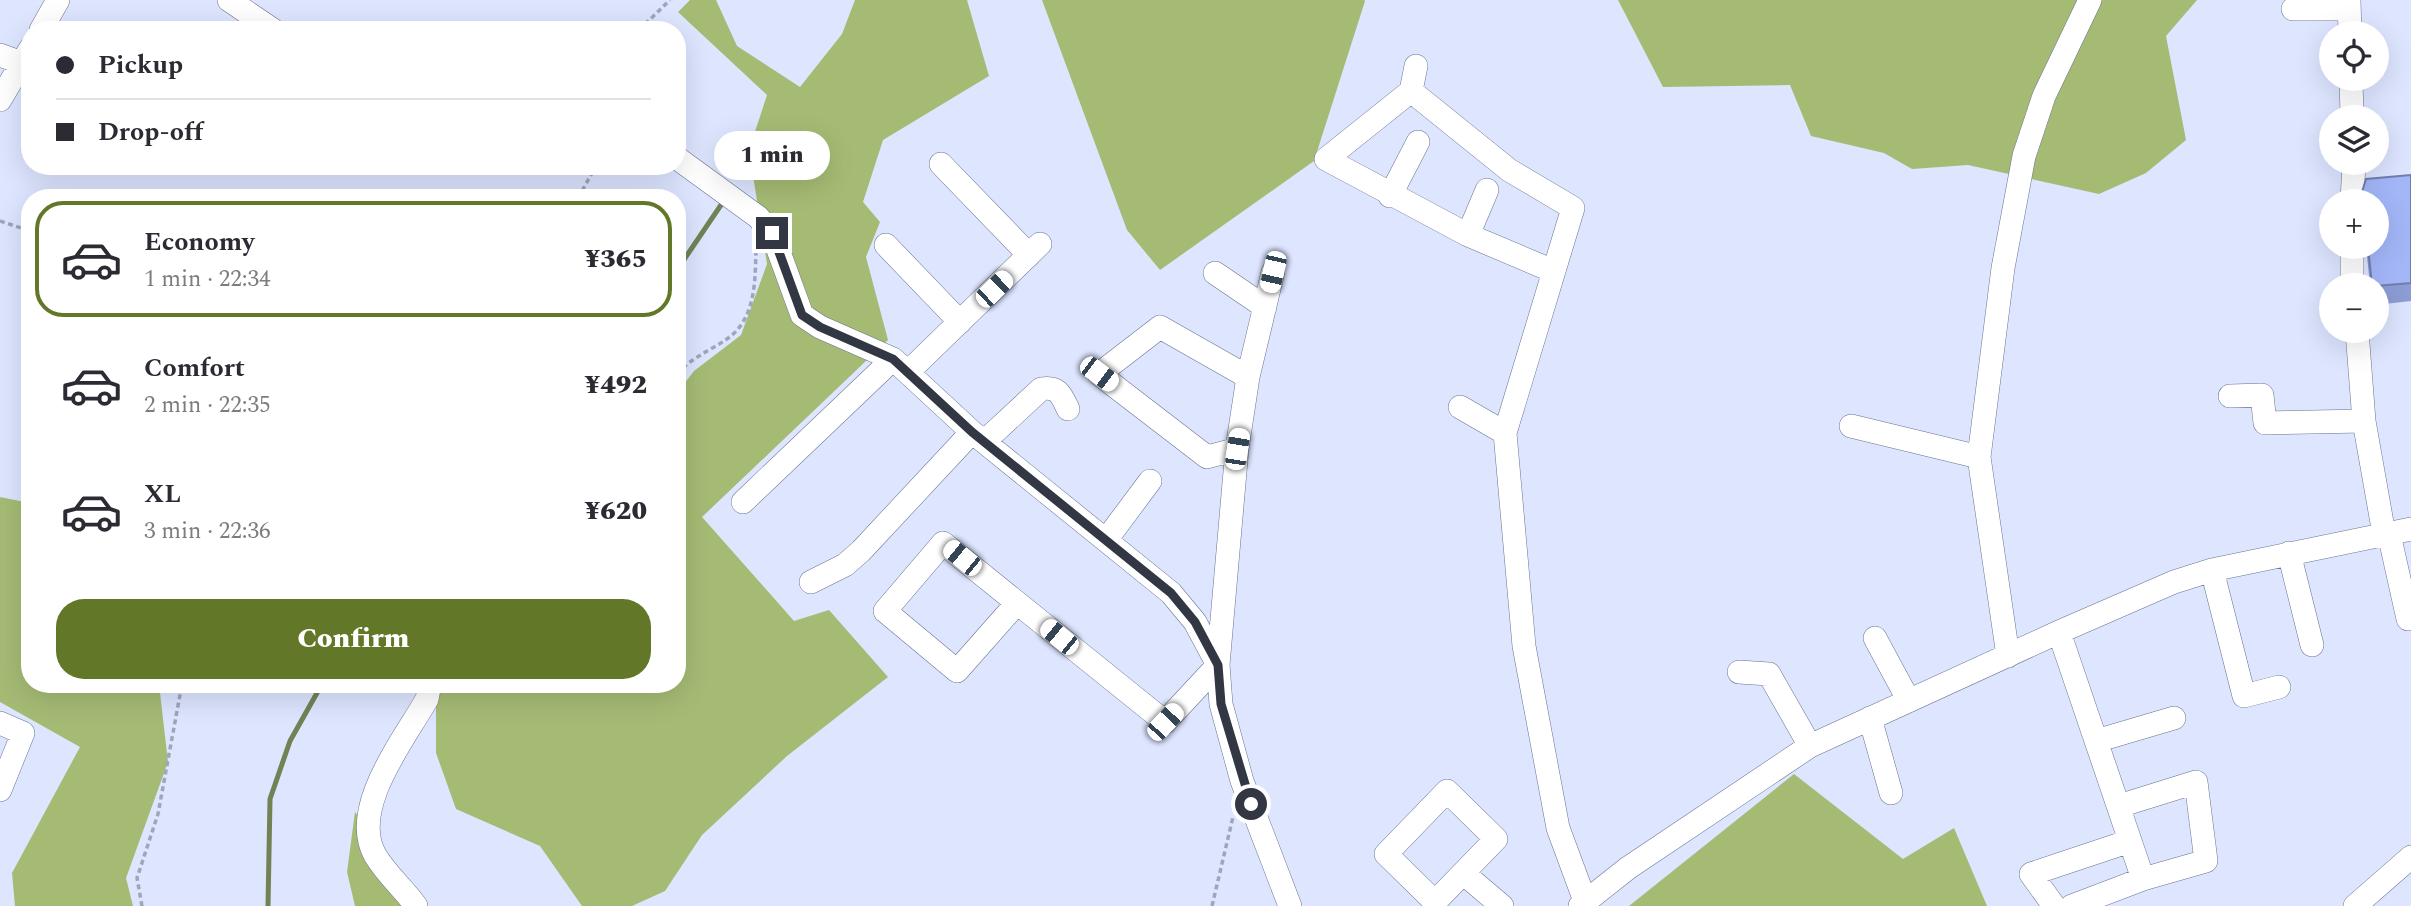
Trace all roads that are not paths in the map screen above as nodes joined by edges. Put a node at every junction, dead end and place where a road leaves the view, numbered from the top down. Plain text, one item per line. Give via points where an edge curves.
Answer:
1 (58, 0) edge
2 (2090, 0) edge
3 (233, 1) edge
4 (2349, 5) edge
5 (2293, 9) dead end
6 (46, 21) edge
7 (261, 21) edge
8 (0, 55) edge
9 (21, 56) edge
10 (21, 64) edge
11 (1416, 66) dead end
12 (1411, 91) junction
13 (0, 100) edge
14 (1418, 142) dead end
15 (941, 164) dead end
16 (686, 165) edge
17 (1487, 190) dead end
18 (1390, 196) junction
19 (1468, 236) junction
20 (887, 245) dead end
21 (1553, 271) junction
22 (1273, 272) dead end
23 (1215, 273) dead end
24 (1265, 307) junction
25 (960, 322) junction
26 (2358, 343) edge
27 (901, 365) junction
28 (1248, 377) junction
29 (2230, 396) dead end
30 (1460, 407) dead end
31 (1068, 409) dead end
32 (2364, 421) junction
33 (1851, 426) dead end
34 (1505, 433) junction
35 (979, 436) junction
36 (1237, 449) junction
37 (1979, 457) junction
38 (1150, 481) dead end
39 (743, 502) dead end
40 (2395, 532) edge
41 (1106, 540) junction
42 (2289, 553) junction
43 (2212, 570) junction
44 (810, 582) dead end
45 (1017, 603) junction
46 (2408, 619) dead end
47 (2059, 632) junction
48 (1875, 638) dead end
49 (2312, 645) dead end
50 (2008, 656) junction
51 (1218, 665) junction
52 (1740, 672) dead end
53 (2280, 687) dead end
54 (428, 693) edge
55 (1909, 701) junction
56 (1870, 718) junction
57 (2174, 718) dead end
58 (0, 723) edge
59 (2096, 741) junction
60 (1810, 746) junction
61 (0, 790) edge
62 (1891, 793) dead end
63 (2119, 806) junction
64 (2130, 841) junction
65 (2411, 858) edge
66 (1463, 873) junction
67 (2143, 879) junction
68 (1583, 904) edge
69 (416, 906) edge
70 (1290, 906) edge
71 (1502, 906) edge
72 (2053, 906) edge
73 (2072, 906) edge
74 (2355, 906) edge

1 - 6 street
2 - 37 street via 2044,96 2024,156 2003,268
3 - 7 street
4 - 5 street
8 - 9 street
10 - 13 street
11 - 12 street
12 - 18 street via 1326,159
12 - 21 street via 1509,170 1573,208
14 - 18 street
15 - 25 street via 1034,249
16 - 27 street via 758,217 772,233 802,315
17 - 19 street
18 - 19 street
19 - 21 street
20 - 25 street
21 - 34 street
22 - 24 street
23 - 24 street
24 - 28 street
25 - 27 street
26 - 32 street
27 - 35 street
27 - 39 street
28 - 36 street
28 - 36 street via 1160,327 1099,374 1208,457
29 - 32 street via 2262,395 2265,423
30 - 34 street
31 - 35 street via 1059,391 1041,388
32 - 40 street
33 - 37 street
34 - 68 street via 1524,646 1558,828
35 - 41 street
35 - 44 street via 845,565
36 - 51 street
37 - 50 street
38 - 41 street
40 - 42 street
40 - 46 street
41 - 51 street via 1171,593 1195,622
42 - 43 street
42 - 49 street
43 - 47 street
43 - 53 street via 2244,696
45 - 45 street via 943,543 885,611 957,671
45 - 51 street via 1165,722
47 - 50 street
47 - 59 street
48 - 55 street
50 - 55 street
51 - 70 street via 1221,704 1242,781
52 - 60 street via 1769,674
54 - 69 street via 373,795 368,815 375,855
55 - 56 street
56 - 60 street
56 - 62 street
57 - 59 street
58 - 61 street via 23,733
59 - 63 street
60 - 68 street via 1628,868
63 - 64 street
63 - 67 street via 2196,782 2206,861
64 - 67 street
64 - 72 street via 2031,874
65 - 74 street
66 - 66 street via 1435,902 1386,854 1447,791 1496,839
66 - 71 street
67 - 73 street

